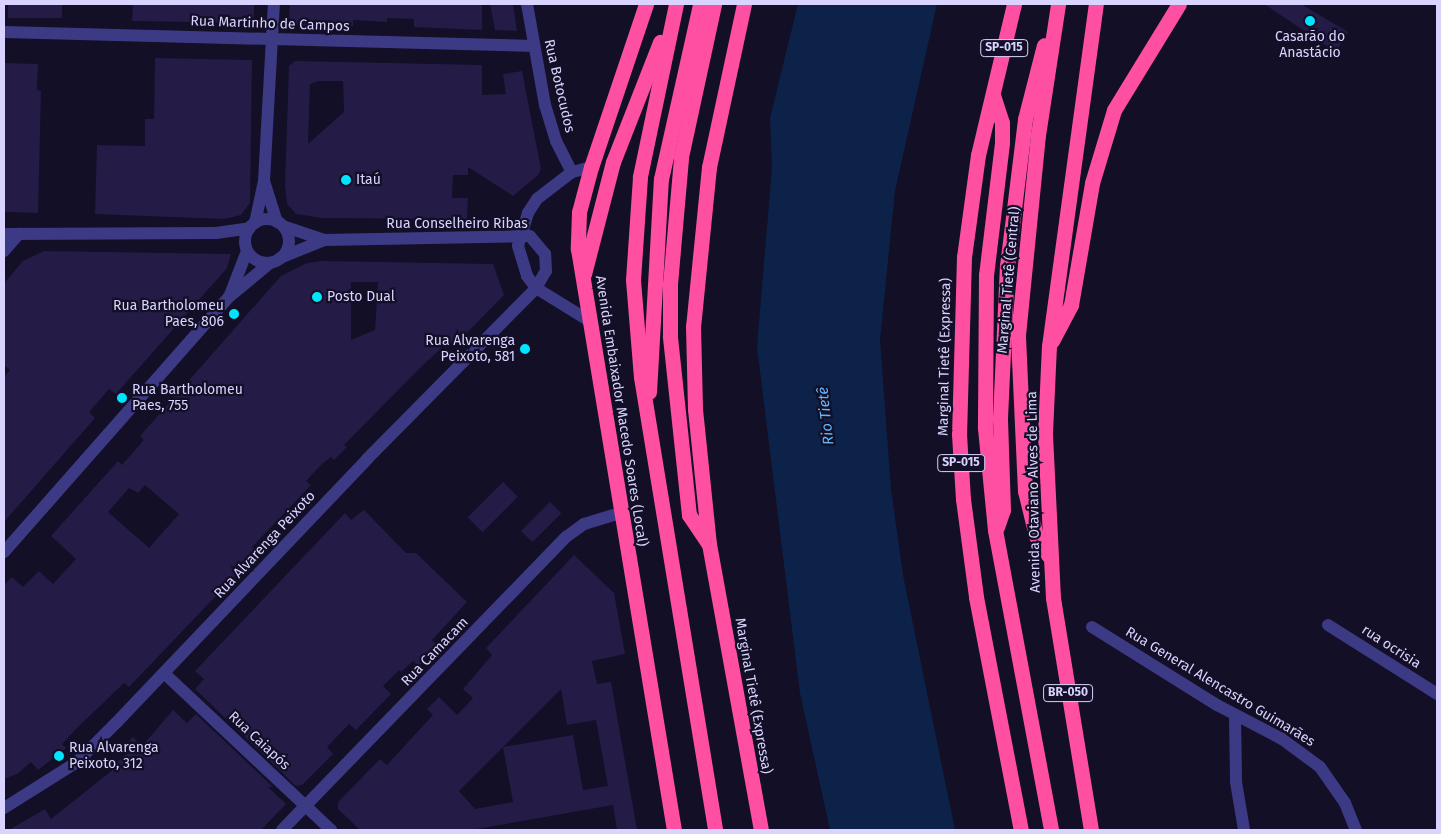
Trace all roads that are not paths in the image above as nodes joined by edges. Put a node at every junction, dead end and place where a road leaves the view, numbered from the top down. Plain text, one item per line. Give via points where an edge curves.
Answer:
1 (274, 4) edge
2 (527, 4) edge
3 (646, 4) edge
4 (700, 4) edge
5 (714, 4) edge
6 (744, 4) edge
7 (1014, 4) edge
8 (1096, 4) edge
9 (1179, 4) edge
10 (676, 5) edge
11 (1058, 5) edge
12 (4, 32) edge
13 (273, 41) junction
14 (534, 46) junction
15 (993, 93) junction
16 (590, 166) junction
17 (572, 172) junction
18 (264, 181) junction
19 (280, 224) junction
20 (252, 225) junction
21 (216, 233) junction
22 (4, 234) edge
23 (19, 234) junction
24 (519, 236) junction
25 (324, 240) junction
26 (246, 249) junction
27 (4, 251) edge
28 (274, 261) junction
29 (583, 278) junction
30 (536, 288) junction
31 (230, 297) junction
32 (591, 322) junction
33 (1049, 346) junction
34 (647, 416) junction
35 (620, 513) junction
36 (995, 530) junction
37 (709, 544) junction
38 (4, 552) edge
39 (1049, 556) junction
40 (1328, 625) dead end
41 (1092, 627) dead end
42 (165, 674) junction
43 (1437, 694) edge
44 (1235, 715) junction
45 (306, 806) junction
46 (4, 808) edge
47 (282, 830) edge
48 (331, 830) edge
49 (674, 830) edge
50 (715, 830) edge
51 (761, 830) edge
52 (1021, 830) edge
53 (1051, 830) edge
54 (1091, 830) edge
55 (1244, 830) edge
56 (1356, 830) edge

1 - 13 street
2 - 14 street, Rua Botocudos
3 - 16 highway, Avenida Embaixador Macedo Soares (Local)
4 - 34 highway via 661,179
5 - 37 highway via 681,157 670,284 670,336 689,515
6 - 37 highway, Marginal Tietê (Expressa) via 709,167 693,318 696,409
7 - 15 highway, Marginal Tietê (Expressa) / SP-015
8 - 33 highway, Avenida Otaviano Alves de Lima
9 - 33 highway via 1114,110 1092,183 1071,305
10 - 29 highway via 622,136
10 - 34 highway via 646,137 636,213 634,306
11 - 36 highway via 1047,33 1025,120 1012,220 1002,343 1003,510
11 - 39 highway, Marginal Tietê (Central) via 1038,135 1018,335 1025,491 1036,536
12 - 13 street, Rua Martinho de Campos
13 - 14 street, Rua Martinho de Campos
13 - 18 street
14 - 17 street, Rua Botocudos via 556,141
15 - 36 highway via 1002,123 1002,143 984,330 985,428
15 - 52 highway, Marginal Tietê (Expressa) / SP-015 via 978,155 964,257 959,434 963,499 976,597
16 - 17 street
16 - 29 highway, Avenida Embaixador Macedo Soares (Local) via 579,212 578,249
17 - 24 street via 538,200
18 - 19 street
18 - 20 street
19 - 20 street via 265,219
19 - 25 street, Rua Conselheiro Ribas
19 - 28 street via 288,247
20 - 21 street
20 - 26 street
21 - 23 street
21 - 26 street
22 - 23 street
23 - 27 street
24 - 25 street, Rua Conselheiro Ribas
24 - 30 street via 521,262
24 - 30 street, Rua Conselheiro Ribas via 536,239 548,263 544,279
25 - 28 street, Rua Conselheiro Ribas
26 - 28 street via 258,261
26 - 31 street
28 - 31 street, Rua Conselheiro Ribas
29 - 32 highway, Avenida Embaixador Macedo Soares (Local)
30 - 32 street
30 - 42 street, Rua Alvarenga Peixoto via 367,459
31 - 38 street
32 - 35 highway, Avenida Embaixador Macedo Soares (Local)
33 - 39 highway, Avenida Otaviano Alves de Lima / BR-050 via 1046,433
34 - 50 highway
35 - 45 street, Rua Camacam via 584,524 566,537
35 - 49 highway, Avenida Embaixador Macedo Soares (Local)
36 - 53 highway
37 - 51 highway, Marginal Tietê (Expressa)
39 - 54 highway, Avenida Otaviano Alves de Lima / BR-050
40 - 43 street, rua ocrisia
41 - 44 street, Rua General Alencastro Guimarães
42 - 45 street, Rua Caiapós
42 - 46 street, Rua Alvarenga Peixoto via 77,762
44 - 55 street via 1236,782
44 - 56 street, Rua General Alencastro Guimarães via 1282,739 1320,767 1345,803
45 - 47 street, Rua Camacam
45 - 48 street, Rua Caiapós

